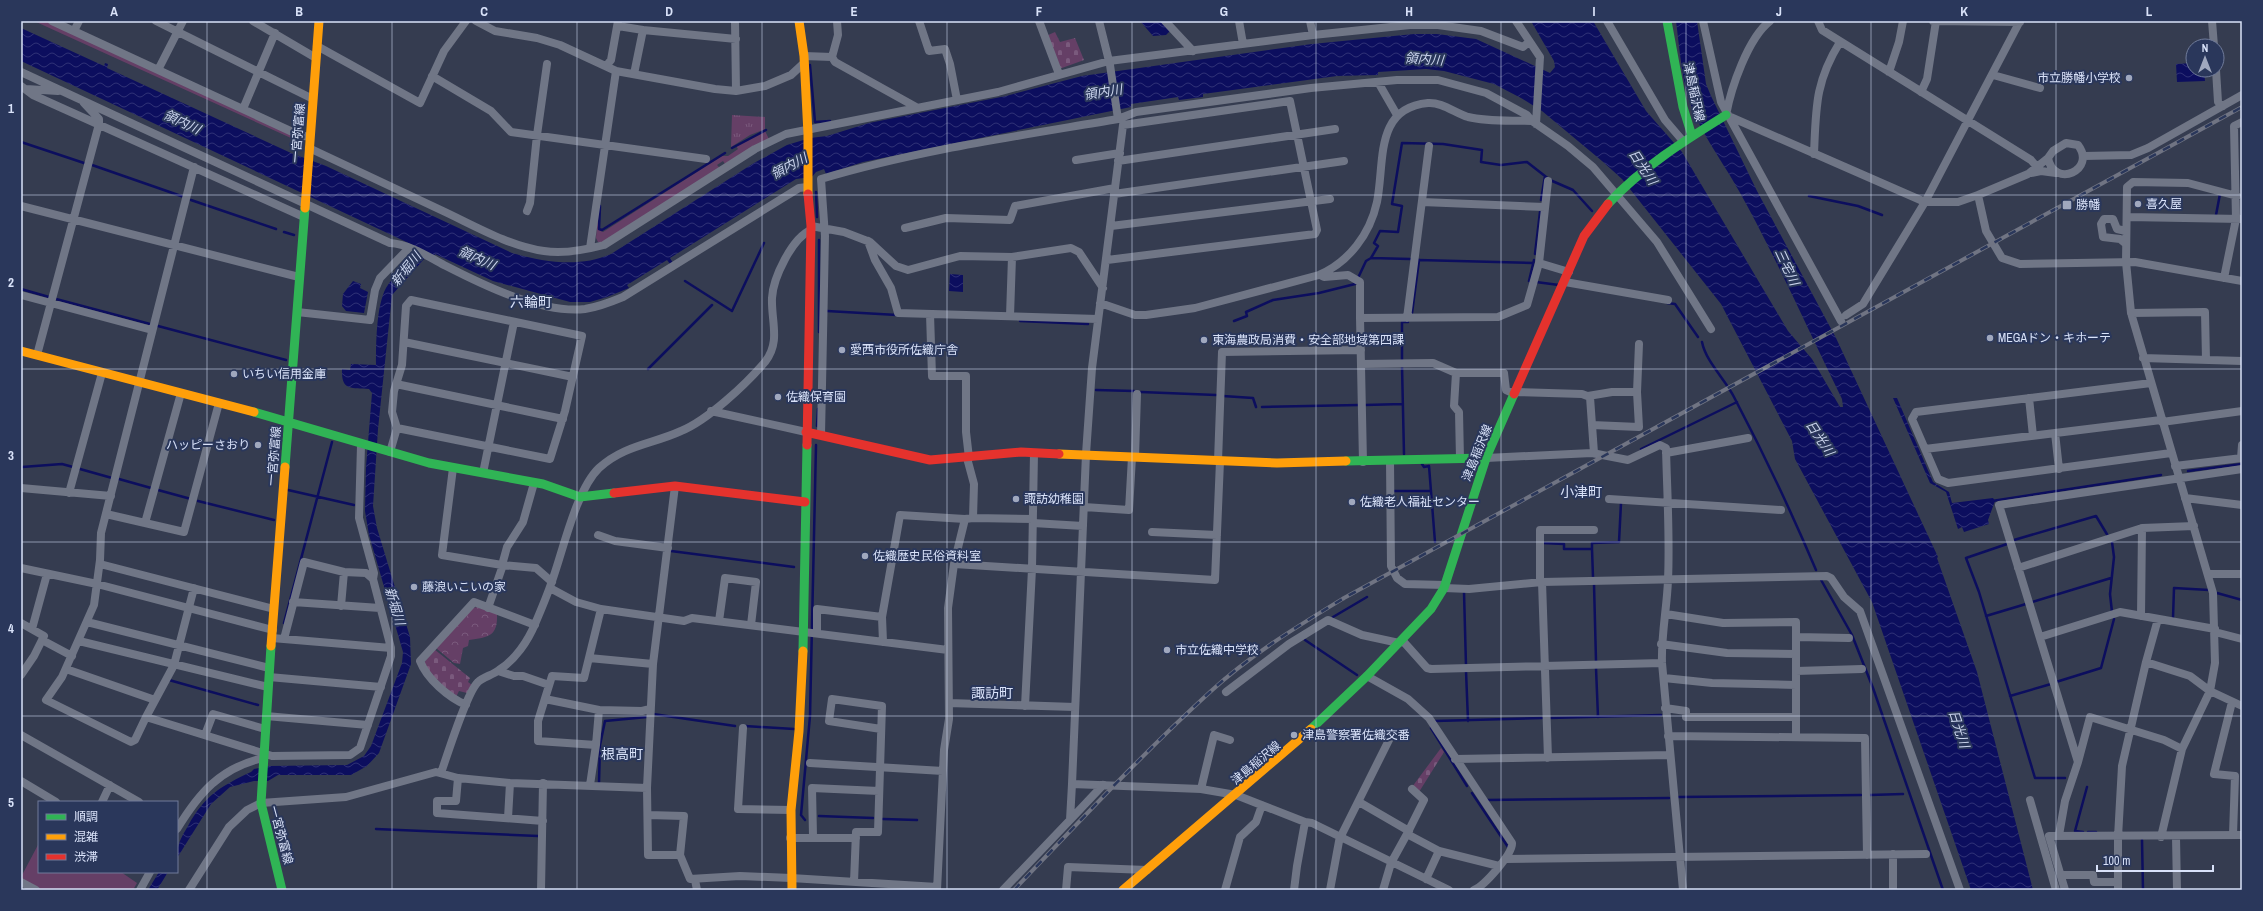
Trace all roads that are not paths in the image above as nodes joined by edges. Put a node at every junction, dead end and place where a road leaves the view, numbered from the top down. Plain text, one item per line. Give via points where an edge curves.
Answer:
1 (52, 21) edge
2 (79, 21) edge
3 (156, 21) edge
4 (183, 21) edge
5 (253, 21) edge
6 (319, 21) edge
7 (466, 21) edge
8 (476, 21) edge
9 (735, 21) edge
10 (799, 21) edge
11 (837, 21) edge
12 (919, 21) edge
13 (1039, 21) edge
14 (1100, 21) edge
15 (1165, 21) edge
16 (1239, 21) edge
17 (1310, 21) edge
18 (1516, 21) edge
19 (1607, 21) edge
20 (1667, 21) edge
21 (1703, 21) edge
22 (1770, 21) edge
23 (1818, 21) edge
24 (1903, 21) edge
25 (1936, 21) edge
26 (2212, 21) edge
27 (2020, 22) edge
28 (618, 23) edge
29 (1370, 25) edge
30 (643, 30) junction
31 (74, 31) junction
32 (178, 32) junction
33 (275, 33) junction
34 (1313, 35) junction
35 (2213, 38) edge
36 (736, 39) junction
37 (1529, 42) junction
38 (1840, 42) junction
39 (1243, 44) junction
40 (317, 46) junction
41 (1193, 50) junction
42 (832, 57) junction
43 (316, 58) junction
44 (804, 60) junction
45 (1109, 63) junction
46 (547, 64) dead end
47 (607, 65) junction
48 (158, 70) junction
49 (616, 71) junction
50 (21, 72) edge
51 (258, 72) junction
52 (1888, 72) junction
53 (634, 74) junction
54 (1059, 74) junction
55 (1993, 75) junction
56 (432, 76) junction
57 (2216, 78) edge
58 (1378, 82) junction
59 (23, 88) edge
60 (2040, 88) dead end
61 (736, 91) junction
62 (63, 92) junction
63 (1921, 92) junction
64 (2242, 95) edge
65 (313, 99) junction
66 (81, 100) junction
67 (957, 100) junction
68 (2223, 106) junction
69 (916, 107) junction
70 (243, 109) junction
71 (1397, 115) junction
72 (1726, 115) junction
73 (1118, 116) junction
74 (1126, 116) junction
75 (1167, 120) junction
76 (1968, 120) junction
77 (1534, 121) junction
78 (2242, 122) edge
79 (99, 124) junction
80 (1335, 129) dead end
81 (808, 132) junction
82 (1296, 134) junction
83 (1696, 134) junction
84 (536, 135) junction
85 (310, 137) junction
86 (1681, 143) junction
87 (605, 146) junction
88 (1429, 146) dead end
89 (308, 150) junction
90 (1814, 154) junction
91 (2084, 156) junction
92 (1119, 157) junction
93 (706, 158) dead end
94 (2048, 158) junction
95 (1076, 160) dead end
96 (1344, 161) dead end
97 (194, 167) junction
98 (2037, 167) junction
99 (1303, 168) junction
100 (2056, 173) junction
101 (2028, 174) junction
102 (1548, 181) dead end
103 (807, 185) junction
104 (245, 190) junction
105 (276, 190) junction
106 (1114, 191) junction
107 (1619, 194) junction
108 (1978, 195) junction
109 (2237, 196) junction
110 (1330, 199) dead end
111 (305, 201) junction
112 (1311, 201) junction
113 (1422, 202) junction
114 (1924, 202) junction
115 (21, 206) edge
116 (1545, 207) junction
117 (527, 211) dead end
118 (2126, 216) junction
119 (304, 217) junction
120 (74, 219) junction
121 (2239, 219) edge
122 (1111, 226) junction
123 (811, 228) junction
124 (824, 228) junction
125 (905, 228) dead end
126 (2126, 231) junction
127 (868, 241) junction
128 (175, 244) junction
129 (2126, 244) junction
130 (590, 248) junction
131 (410, 249) junction
132 (1012, 257) junction
133 (1107, 260) junction
134 (2126, 262) junction
135 (1540, 263) junction
136 (1569, 272) junction
137 (1319, 275) junction
138 (300, 277) junction
139 (2224, 278) junction
140 (2242, 281) edge
141 (1565, 282) junction
142 (1103, 288) junction
143 (21, 295) edge
144 (1668, 300) dead end
145 (50, 303) junction
146 (1100, 303) junction
147 (296, 312) junction
148 (930, 314) junction
149 (2130, 314) junction
150 (1010, 316) junction
151 (1360, 318) junction
152 (1407, 318) junction
153 (1098, 319) junction
154 (514, 322) junction
155 (1711, 329) dead end
156 (152, 330) junction
157 (404, 342) junction
158 (1639, 344) dead end
159 (1361, 350) junction
160 (21, 351) edge
161 (37, 356) junction
162 (2143, 358) junction
163 (2206, 360) junction
164 (2242, 361) edge
165 (506, 364) junction
166 (1361, 364) junction
167 (102, 373) junction
168 (1456, 373) junction
169 (573, 377) junction
170 (139, 383) junction
171 (2151, 383) junction
172 (396, 384) junction
173 (1637, 392) junction
174 (181, 393) junction
175 (1515, 393) junction
176 (1137, 394) dead end
177 (1588, 396) junction
178 (2029, 398) junction
179 (219, 403) junction
180 (497, 405) junction
181 (2242, 410) edge
182 (711, 411) junction
183 (563, 419) junction
184 (2162, 421) junction
185 (289, 422) junction
186 (1592, 425) junction
187 (396, 428) junction
188 (806, 432) junction
189 (2055, 433) junction
190 (821, 435) junction
191 (2033, 436) junction
192 (1748, 438) dead end
193 (362, 445) junction
194 (2242, 445) edge
195 (489, 447) junction
196 (1926, 449) junction
197 (386, 451) junction
198 (1034, 453) junction
199 (1594, 453) junction
200 (1666, 453) junction
201 (2171, 453) junction
202 (1086, 454) junction
203 (1133, 457) junction
204 (968, 458) junction
205 (1486, 458) junction
206 (2242, 458) edge
207 (1460, 459) junction
208 (1219, 461) junction
209 (1363, 462) junction
210 (1390, 462) junction
211 (2175, 466) junction
212 (453, 468) junction
213 (2059, 469) junction
214 (2242, 469) edge
215 (483, 473) junction
216 (2179, 477) junction
217 (534, 483) junction
218 (675, 486) junction
219 (21, 488) edge
220 (69, 493) junction
221 (111, 496) junction
222 (580, 497) junction
223 (2185, 498) junction
224 (1609, 499) dead end
225 (805, 502) junction
226 (1667, 503) junction
227 (2242, 505) edge
228 (1084, 507) junction
229 (1781, 510) dead end
230 (106, 514) junction
231 (969, 518) junction
232 (1033, 521) junction
233 (145, 523) junction
234 (1083, 526) junction
235 (2194, 526) junction
236 (2142, 528) junction
237 (1594, 530) dead end
238 (1152, 532) dead end
239 (598, 535) dead end
240 (1217, 535) junction
241 (668, 548) junction
242 (100, 564) junction
243 (954, 564) junction
244 (503, 565) junction
245 (21, 568) edge
246 (2018, 568) junction
247 (1032, 569) junction
248 (344, 572) junction
249 (1081, 572) junction
250 (47, 574) junction
251 (2209, 574) junction
252 (2242, 574) edge
253 (1668, 578) junction
254 (373, 579) junction
255 (1541, 582) junction
256 (97, 584) junction
257 (551, 585) junction
258 (1444, 587) junction
259 (194, 588) junction
260 (294, 602) junction
261 (341, 606) junction
262 (380, 608) junction
263 (488, 608) junction
264 (601, 608) junction
265 (189, 609) junction
266 (274, 609) junction
267 (1666, 614) junction
268 (2141, 616) junction
269 (658, 617) junction
270 (882, 617) junction
271 (2158, 619) junction
272 (719, 621) junction
273 (87, 622) junction
274 (21, 623) edge
275 (535, 625) junction
276 (751, 625) junction
277 (32, 629) junction
278 (2215, 630) junction
279 (805, 631) junction
280 (816, 632) junction
281 (272, 634) junction
282 (1796, 637) junction
283 (2040, 637) junction
284 (1849, 638) dead end
285 (284, 639) junction
286 (2242, 639) edge
287 (42, 640) junction
288 (79, 641) junction
289 (883, 642) junction
290 (1400, 642) junction
291 (1662, 644) junction
292 (179, 646) junction
293 (391, 648) junction
294 (948, 650) junction
295 (1796, 654) junction
296 (72, 656) junction
297 (589, 658) junction
298 (1662, 662) junction
299 (2146, 662) junction
300 (653, 664) junction
301 (174, 665) junction
302 (1546, 666) junction
303 (66, 669) junction
304 (1862, 669) dead end
305 (498, 671) junction
306 (1796, 671) junction
307 (269, 672) junction
308 (21, 675) edge
309 (1367, 676) junction
310 (1664, 678) junction
311 (549, 685) junction
312 (1796, 685) junction
313 (382, 686) junction
314 (268, 687) junction
315 (2210, 691) junction
316 (1226, 692) dead end
317 (545, 699) junction
318 (155, 700) junction
319 (2232, 702) junction
320 (949, 703) junction
321 (466, 705) junction
322 (1025, 706) junction
323 (2242, 706) edge
324 (1075, 707) junction
325 (1665, 708) junction
326 (650, 709) junction
327 (598, 710) junction
328 (266, 716) junction
329 (146, 717) junction
330 (1796, 717) junction
331 (368, 725) junction
332 (743, 728) dead end
333 (265, 729) junction
334 (881, 729) junction
335 (2132, 730) junction
336 (21, 735) edge
337 (205, 736) junction
338 (1668, 736) junction
339 (1796, 736) junction
340 (1390, 738) dead end
341 (1230, 740) dead end
342 (596, 745) junction
343 (2182, 749) junction
344 (1670, 756) junction
345 (263, 758) junction
346 (1548, 758) junction
347 (1455, 759) junction
348 (2078, 762) junction
349 (810, 763) dead end
350 (880, 766) junction
351 (943, 771) junction
352 (440, 773) junction
353 (458, 778) junction
354 (21, 781) edge
355 (510, 783) junction
356 (544, 783) junction
357 (1072, 784) junction
358 (590, 785) junction
359 (1103, 785) junction
360 (110, 786) junction
361 (647, 788) junction
362 (1412, 789) dead end
363 (1201, 790) junction
364 (879, 791) junction
365 (1236, 795) junction
366 (2030, 800) dead end
367 (54, 801) edge
368 (102, 801) edge
369 (137, 801) edge
370 (1359, 802) junction
371 (261, 803) junction
372 (1262, 805) junction
373 (791, 810) junction
374 (648, 815) junction
375 (508, 818) junction
376 (1070, 820) junction
377 (542, 821) junction
378 (1305, 822) junction
379 (178, 827) edge
380 (1408, 832) junction
381 (2059, 835) junction
382 (2233, 835) junction
383 (2242, 835) edge
384 (813, 836) junction
385 (1341, 836) junction
386 (2118, 836) junction
387 (2161, 836) junction
388 (2176, 836) junction
389 (790, 838) junction
390 (856, 838) junction
391 (1439, 851) junction
392 (1893, 854) junction
393 (1926, 854) dead end
394 (680, 855) junction
395 (1867, 855) junction
396 (1680, 857) junction
397 (1505, 859) junction
398 (1391, 863) junction
399 (1499, 866) junction
400 (1147, 870) junction
401 (149, 873) edge
402 (2061, 876) junction
403 (791, 878) junction
404 (695, 880) junction
405 (21, 882) edge
406 (854, 882) junction
407 (1430, 884) edge
408 (2118, 886) edge
409 (937, 888) edge
410 (36, 890) edge
411 (140, 890) edge
412 (189, 890) edge
413 (282, 890) edge
414 (540, 890) edge
415 (697, 890) edge
416 (792, 890) edge
417 (1003, 890) edge
418 (1066, 890) edge
419 (1123, 890) edge
420 (1225, 890) edge
421 (1294, 890) edge
422 (1330, 890) edge
423 (1383, 890) edge
424 (1449, 890) edge
425 (1476, 890) edge
426 (1684, 890) edge
427 (1893, 890) edge
428 (1960, 890) edge
429 (2056, 890) edge
430 (2065, 890) edge
431 (2177, 890) edge

1 - 31 street
2 - 31 street
3 - 32 street
4 - 32 street
5 - 33 street
6 - 40 street, 一宮弥富線
7 - 56 street via 444,51
8 - 47 street via 495,31 538,38 560,45
9 - 36 street
10 - 44 street
11 - 42 street via 838,35
12 - 67 street via 929,51 945,49
13 - 54 street
14 - 45 street
15 - 41 street
16 - 39 street
17 - 34 street
18 - 37 street
19 - 86 street
20 - 83 street, 津島稲沢線 via 1683,107
21 - 72 street via 1711,63
22 - 72 street via 1760,31 1731,90
23 - 38 street via 1822,30
24 - 52 street via 1899,42
25 - 27 street
25 - 63 street via 1927,79
26 - 35 street
27 - 55 street
28 - 30 street
28 - 47 street via 611,60
29 - 34 street
29 - 37 street via 1438,25 1481,31 1523,47
30 - 36 street
30 - 53 street
31 - 48 street
32 - 48 street
32 - 51 street
33 - 43 street
33 - 51 street
34 - 39 street
36 - 61 street
37 - 77 street via 1540,57
38 - 52 street
38 - 90 street via 1822,78 1816,110
39 - 41 street
40 - 43 street, 一宮弥富線
40 - 56 street via 420,103
41 - 45 street
42 - 44 street
42 - 69 street via 835,62
43 - 65 street, 一宮弥富線
44 - 61 street via 791,75 765,86
44 - 81 street
45 - 54 street
45 - 73 street
46 - 84 street
47 - 49 street
48 - 70 street
49 - 53 street
49 - 87 street
50 - 62 street
51 - 65 street
51 - 70 street
52 - 63 street
53 - 61 street
54 - 67 street via 998,92
55 - 60 street
55 - 76 street
56 - 84 street via 491,111 511,132
57 - 68 street via 2218,102
58 - 71 street
58 - 74 street via 1311,88 1136,112
58 - 77 street via 1438,80 1486,92 1514,106
59 - 62 street
59 - 79 street
62 - 66 street
63 - 76 street
64 - 68 street
65 - 85 street, 一宮弥富線
66 - 79 street via 99,120
66 - 105 street
67 - 69 street
68 - 91 street via 2131,155
69 - 81 street
70 - 85 street via 299,135
71 - 77 street via 1415,106 1430,103 1469,117
71 - 137 street via 1388,128 1385,139 1377,203 1370,224 1356,248 1345,260
72 - 83 street
72 - 90 street
72 - 114 street via 1843,318 1863,304
73 - 74 street
73 - 124 street via 946,148 821,179
74 - 75 street
75 - 82 street via 1290,101
75 - 92 street via 1123,125
76 - 98 street via 2031,160
76 - 114 street
77 - 107 street via 1593,167
78 - 109 street via 2234,126
79 - 97 street
79 - 120 street
80 - 82 street
81 - 103 street
81 - 130 street via 786,134 755,149 604,244
82 - 92 street
82 - 99 street
83 - 86 street, 津島稲沢線
84 - 87 street
84 - 117 street via 530,203
85 - 89 street, 一宮弥富線
86 - 107 street, 津島稲沢線
87 - 93 street
87 - 130 street
88 - 113 street
89 - 111 street, 一宮弥富線
89 - 130 street via 515,243 557,252
90 - 114 street
91 - 94 street via 2078,145 2066,143 2053,151
91 - 100 street via 2078,168 2068,174
92 - 95 street
92 - 106 street
94 - 98 street
94 - 100 street via 2052,170
96 - 99 street
97 - 104 street
97 - 128 street
98 - 101 street
99 - 106 street
99 - 112 street
100 - 101 street via 2041,171
101 - 108 street
102 - 116 street
103 - 123 street
103 - 131 street via 623,297 585,309 541,304 490,288
104 - 105 street
104 - 119 street
105 - 111 street
106 - 122 street
106 - 125 street via 1015,206 1010,220 946,218
107 - 136 street, 津島稲沢線 via 1602,210 1584,236
107 - 155 street via 1656,242
108 - 114 street via 1958,202
108 - 134 street via 1986,231 2002,258 2020,264
109 - 118 street via 2188,183 2133,182 2127,187
109 - 121 street
110 - 112 street
111 - 119 street, 一宮弥富線
111 - 131 street via 390,243 398,243
112 - 122 street
112 - 133 street via 1317,230 1315,234
113 - 116 street
113 - 152 street
115 - 120 street
116 - 135 street
118 - 121 street
118 - 126 street
119 - 138 street, 一宮弥富線
120 - 128 street
120 - 145 street
121 - 139 street
122 - 133 street
123 - 124 street
123 - 182 street via 794,243 777,278 772,295 775,337 773,348 740,388
123 - 188 street
124 - 127 street
124 - 190 street
126 - 129 street
126 - 129 street via 2117,229 2110,218 2104,219 2101,224 2103,237 2120,239
127 - 132 street via 903,270 917,269 960,256
127 - 148 street via 875,260 891,288 898,313
128 - 138 street
128 - 156 street
129 - 134 street
131 - 147 street via 380,278 375,290 370,320
132 - 142 street via 1071,248 1079,252
132 - 150 street
133 - 142 street
134 - 139 street
134 - 149 street
135 - 136 street
135 - 152 street via 1527,305 1523,308 1498,318
136 - 141 street, 津島稲沢線
137 - 146 street via 1195,308 1146,315 1134,315
137 - 151 street via 1348,275 1360,282
138 - 147 street, 一宮弥富線
139 - 140 street
141 - 144 street
141 - 175 street, 津島稲沢線
142 - 146 street
143 - 145 street
145 - 156 street
145 - 161 street
146 - 153 street
147 - 185 street, 一宮弥富線
148 - 150 street
148 - 204 street via 932,376 966,376
149 - 162 street
149 - 163 street via 2205,312
150 - 153 street
151 - 152 street
151 - 159 street
153 - 202 street
154 - 157 street via 411,300 406,306
154 - 165 street
154 - 169 street via 582,336
156 - 170 street
157 - 165 street
157 - 172 street via 402,365
158 - 173 street
159 - 166 street
159 - 208 street via 1222,352
160 - 161 street
161 - 167 street
162 - 163 street
162 - 171 street
163 - 164 street
165 - 169 street
165 - 180 street
166 - 168 street via 1433,363
166 - 209 street
167 - 170 street
167 - 220 street
168 - 175 street via 1504,372 1506,390
168 - 207 street via 1454,406 1459,412
169 - 183 street
170 - 174 street
170 - 221 street
171 - 178 street
171 - 184 street
172 - 180 street
172 - 187 street via 392,412
173 - 177 street via 1612,392
173 - 186 street via 1638,427
174 - 179 street
174 - 233 street
175 - 177 street
175 - 205 street, 津島稲沢線
176 - 203 street
177 - 186 street
178 - 191 street
178 - 196 street via 1916,412 1912,419
179 - 185 street
179 - 233 street via 184,532
180 - 183 street
180 - 195 street
181 - 184 street
182 - 188 street
182 - 222 street via 681,432 643,443 619,454 593,474
183 - 195 street via 550,459
184 - 189 street
184 - 201 street
185 - 193 street
185 - 266 street, 一宮弥富線
186 - 199 street
187 - 195 street
187 - 197 street
188 - 190 street
188 - 225 street
189 - 191 street
189 - 213 street
190 - 204 street via 930,460
191 - 196 street
192 - 200 street
193 - 197 street
193 - 254 street via 359,518 374,573
194 - 206 street
195 - 215 street
196 - 213 street via 1938,479 1948,483
197 - 212 street
198 - 202 street
198 - 204 street
198 - 232 street
199 - 200 street via 1628,460 1664,445
199 - 205 street
200 - 226 street
201 - 211 street
201 - 213 street
202 - 203 street
202 - 228 street
203 - 208 street
203 - 228 street via 1129,510
204 - 231 street via 974,484
205 - 207 street
205 - 258 street, 津島稲沢線
206 - 211 street
207 - 210 street
208 - 209 street
208 - 240 street
209 - 210 street
210 - 258 street via 1391,566 1397,578 1405,584
211 - 216 street
212 - 215 street
212 - 244 street via 442,555
214 - 216 street
215 - 217 street
216 - 223 street
216 - 246 street via 1999,505
217 - 222 street
217 - 244 street via 523,522 507,547
218 - 222 street
218 - 225 street
218 - 241 street
219 - 220 street
220 - 221 street
221 - 230 street
222 - 257 street
223 - 227 street
223 - 235 street
224 - 226 street
225 - 279 street
226 - 229 street
226 - 253 street
228 - 234 street
230 - 233 street
230 - 242 street via 101,533
231 - 232 street
231 - 243 street
231 - 270 street via 900,515
232 - 234 street
232 - 247 street
234 - 249 street
235 - 236 street
235 - 251 street
236 - 246 street
236 - 268 street
237 - 255 street via 1540,530
238 - 240 street
239 - 241 street via 615,541
240 - 249 street via 1215,580
241 - 269 street
242 - 256 street
242 - 259 street
243 - 247 street
243 - 294 street via 948,608
244 - 257 street via 536,568
244 - 263 street
245 - 250 street
246 - 283 street
247 - 249 street
247 - 322 street
248 - 254 street via 366,573
248 - 260 street via 304,562
248 - 261 street
249 - 324 street
250 - 256 street
250 - 277 street
251 - 252 street
251 - 278 street via 2214,593
253 - 255 street
253 - 267 street
253 - 428 street via 1822,574 1831,578 1844,597 1860,611
254 - 262 street
255 - 258 street via 1469,589
255 - 302 street
256 - 265 street
256 - 273 street via 94,605
257 - 264 street via 576,602
257 - 275 street
258 - 290 street, 津島稲沢線 via 1431,608
259 - 265 street
259 - 266 street
260 - 261 street
260 - 285 street
261 - 262 street
262 - 293 street
263 - 275 street
263 - 321 street via 474,602 420,661 424,671 454,700
264 - 269 street
264 - 297 street
265 - 281 street
265 - 292 street
266 - 281 street, 一宮弥富線
267 - 282 street via 1723,623 1796,622
267 - 291 street
268 - 271 street
268 - 283 street via 2120,612
269 - 272 street via 684,621 692,618
269 - 300 street
270 - 280 street via 817,609
270 - 289 street
271 - 278 street
271 - 299 street
272 - 276 street
272 - 276 street via 725,578 756,582
273 - 288 street
273 - 292 street
274 - 277 street
275 - 305 street via 512,661
276 - 279 street
277 - 287 street via 44,636
278 - 286 street
278 - 315 street via 2216,663
279 - 280 street
279 - 373 street
280 - 289 street
281 - 285 street
281 - 307 street, 一宮弥富線
282 - 284 street
282 - 295 street
283 - 348 street
285 - 293 street
287 - 296 street
287 - 308 street
288 - 296 street
288 - 301 street
289 - 294 street
290 - 302 street via 1431,669
290 - 309 street, 津島稲沢線
290 - 316 street via 1362,635 1328,620 1289,644
291 - 295 street via 1727,653
291 - 298 street
292 - 301 street
292 - 307 street
293 - 313 street
294 - 320 street
295 - 306 street
296 - 303 street
297 - 300 street
297 - 311 street via 584,678 552,676
298 - 302 street
298 - 310 street
299 - 315 street via 2190,676
299 - 335 street
300 - 326 street
301 - 314 street
301 - 318 street
302 - 346 street
303 - 318 street
303 - 329 street via 46,700 132,742
304 - 306 street
305 - 311 street
305 - 321 street via 477,682
306 - 312 street
307 - 313 street
307 - 314 street, 一宮弥富線
309 - 347 street via 1408,699 1429,718
309 - 365 street, 津島稲沢線 via 1289,750
310 - 312 street via 1712,683
310 - 325 street
311 - 317 street
312 - 330 street
313 - 331 street
314 - 328 street, 一宮弥富線
315 - 319 street
315 - 343 street
317 - 327 street
317 - 342 street via 538,721 538,741
318 - 329 street
319 - 323 street
319 - 382 street via 2214,774 2235,776
320 - 322 street
320 - 351 street
321 - 352 street
322 - 324 street
324 - 357 street
325 - 330 street via 1686,711 1686,717
325 - 338 street
326 - 327 street
326 - 361 street
327 - 342 street
328 - 331 street
328 - 333 street, 一宮弥富線
329 - 337 street
330 - 339 street
331 - 345 street via 360,748 350,755
332 - 373 street via 738,809
333 - 337 street via 213,714
333 - 345 street, 一宮弥富線
334 - 334 street via 882,706 832,699 829,721
334 - 350 street
335 - 343 street
335 - 348 street via 2090,717
335 - 386 street via 2122,766
336 - 360 street
337 - 345 street
338 - 339 street
338 - 344 street
339 - 395 street via 1811,739 1865,738
340 - 370 street
341 - 363 street via 1214,736
342 - 358 street
343 - 387 street
344 - 346 street
344 - 396 street
345 - 371 street, 一宮弥富線
345 - 379 street via 229,770 218,778 195,800
346 - 347 street
347 - 397 street via 1512,844 1512,849
348 - 381 street via 2065,801
349 - 350 street
350 - 351 street
350 - 364 street
351 - 409 street
352 - 353 street
352 - 371 street via 346,797
353 - 355 street
353 - 375 street via 456,801 437,802 437,813
354 - 367 street
355 - 356 street
355 - 375 street
356 - 358 street
356 - 377 street
357 - 359 street
357 - 376 street
358 - 361 street
359 - 363 street
359 - 376 street
360 - 368 street
360 - 369 street
361 - 374 street
362 - 380 street via 1424,800
363 - 365 street
364 - 384 street via 812,788
364 - 390 street via 878,832 856,832
365 - 372 street
365 - 400 street, 津島稲沢線
366 - 429 street
370 - 380 street
370 - 385 street
371 - 412 street via 247,810 229,827
371 - 413 street, 一宮弥富線
372 - 378 street
372 - 420 street via 1256,822 1240,837
373 - 389 street
374 - 394 street via 648,855
374 - 394 street via 684,816
375 - 377 street
376 - 417 street
377 - 414 street
378 - 385 street
378 - 421 street
380 - 391 street
380 - 398 street
381 - 386 street
381 - 402 street via 2049,836
382 - 383 street
382 - 388 street
384 - 389 street
384 - 390 street
385 - 398 street
385 - 422 street
386 - 387 street
386 - 408 street
387 - 388 street
388 - 431 street
389 - 403 street
390 - 406 street
391 - 399 street
391 - 407 street
392 - 393 street
392 - 395 street
392 - 427 street
394 - 404 street via 688,877
395 - 396 street
396 - 397 street
396 - 426 street
397 - 399 street
398 - 407 street
398 - 423 street
399 - 425 street
400 - 418 street via 1068,867
400 - 419 street, 津島稲沢線
401 - 411 street
402 - 408 street via 2094,875 2094,882
402 - 430 street
403 - 404 street via 740,876
403 - 406 street
403 - 416 street
404 - 415 street
405 - 410 street
406 - 409 street
407 - 424 street

